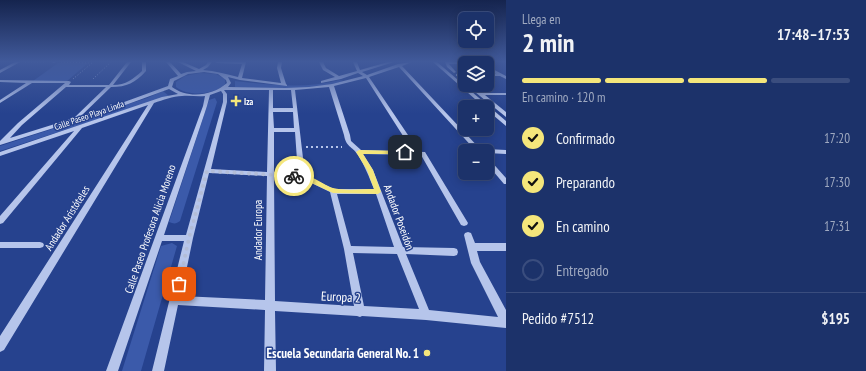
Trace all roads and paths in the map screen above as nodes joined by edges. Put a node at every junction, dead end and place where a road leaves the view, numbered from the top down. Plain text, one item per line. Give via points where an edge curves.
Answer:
1 (73, 79) edge
2 (92, 79) edge
3 (114, 79) edge
4 (136, 79) edge
5 (173, 79) edge
6 (228, 79) edge
7 (243, 79) edge
8 (283, 79) edge
9 (335, 79) edge
10 (355, 79) edge
11 (369, 79) edge
12 (412, 79) edge
13 (455, 79) edge
14 (0, 81) edge
15 (30, 82) junction
16 (67, 84) junction
17 (284, 84) junction
18 (84, 86) junction
19 (108, 86) junction
20 (331, 86) junction
21 (170, 87) junction
22 (271, 88) junction
23 (294, 88) junction
24 (224, 89) junction
25 (478, 92) edge
26 (184, 94) junction
27 (208, 94) junction
28 (480, 94) junction
29 (506, 94) edge
30 (0, 102) edge
31 (152, 102) junction
32 (271, 110) junction
33 (295, 110) junction
34 (506, 115) edge
35 (74, 120) junction
36 (506, 124) edge
37 (80, 127) junction
38 (270, 130) junction
39 (297, 130) junction
40 (407, 138) dead end
41 (1, 143) edge
42 (472, 144) edge
43 (299, 147) junction
44 (356, 149) junction
45 (494, 151) edge
46 (506, 152) edge
47 (0, 154) edge
48 (494, 168) edge
49 (207, 171) junction
50 (270, 175) junction
51 (302, 176) junction
52 (506, 182) edge
53 (333, 191) junction
54 (378, 192) junction
55 (0, 221) edge
56 (464, 223) dead end
57 (468, 235) dead end
58 (159, 238) junction
59 (189, 238) junction
60 (0, 245) edge
61 (40, 245) dead end
62 (471, 247) junction
63 (506, 247) edge
64 (348, 249) junction
65 (400, 250) junction
66 (454, 252) dead end
67 (175, 300) junction
68 (269, 307) junction
69 (360, 312) junction
70 (426, 315) junction
71 (506, 322) edge
72 (0, 346) edge
73 (112, 371) edge
74 (158, 371) edge
75 (270, 371) edge

1 - 16 path
2 - 18 path
3 - 19 street
4 - 19 street via 122,86
5 - 21 street
6 - 24 street via 229,83
7 - 17 street
8 - 17 street
9 - 17 street via 316,84
10 - 20 street
11 - 40 street
12 - 42 street
13 - 36 street
14 - 15 street
15 - 16 street
15 - 30 street
16 - 18 street
16 - 41 street
18 - 19 street
19 - 35 street
20 - 23 street
20 - 44 street, Andador Poseidón via 348,142
21 - 26 street
21 - 35 street, Calle Paseo Playa Linda
22 - 23 street
22 - 24 street
22 - 32 street, Andador Europa
23 - 33 street
24 - 27 street
24 - 49 street via 225,102
25 - 28 street
26 - 27 street
26 - 31 street, Calle Paseo Playa Linda
27 - 58 street, Calle Paseo Profesora Alicia Moreno
28 - 29 street
28 - 34 street
31 - 37 street, Calle Paseo Playa Linda
31 - 72 street, Andador Aristóteles
32 - 33 street
32 - 38 street, Andador Europa
33 - 39 street
35 - 41 street, Calle Paseo Playa Linda
37 - 47 street, Calle Paseo Playa Linda
37 - 55 street
38 - 39 street
38 - 50 street, Andador Europa
39 - 43 street
43 - 44 path
43 - 51 street
44 - 54 street, Andador Poseidón via 370,170
44 - 56 street via 422,153
45 - 46 street
48 - 52 street
49 - 50 street
49 - 59 street
50 - 51 street
50 - 68 street, Andador Europa
51 - 53 street
53 - 54 street
53 - 64 street
54 - 65 street, Andador Poseidón
57 - 62 street
58 - 59 street
58 - 73 street, Calle Paseo Profesora Alicia Moreno
59 - 67 street
60 - 61 street
62 - 63 street
62 - 71 street via 486,284
64 - 65 street
64 - 69 street
65 - 66 street
65 - 70 street, Andador Poseidón
67 - 68 street, Europa 2
67 - 74 street
68 - 69 street, Europa 2
68 - 75 street, Andador Europa
69 - 70 street, Europa 2
70 - 71 street, Europa 2

